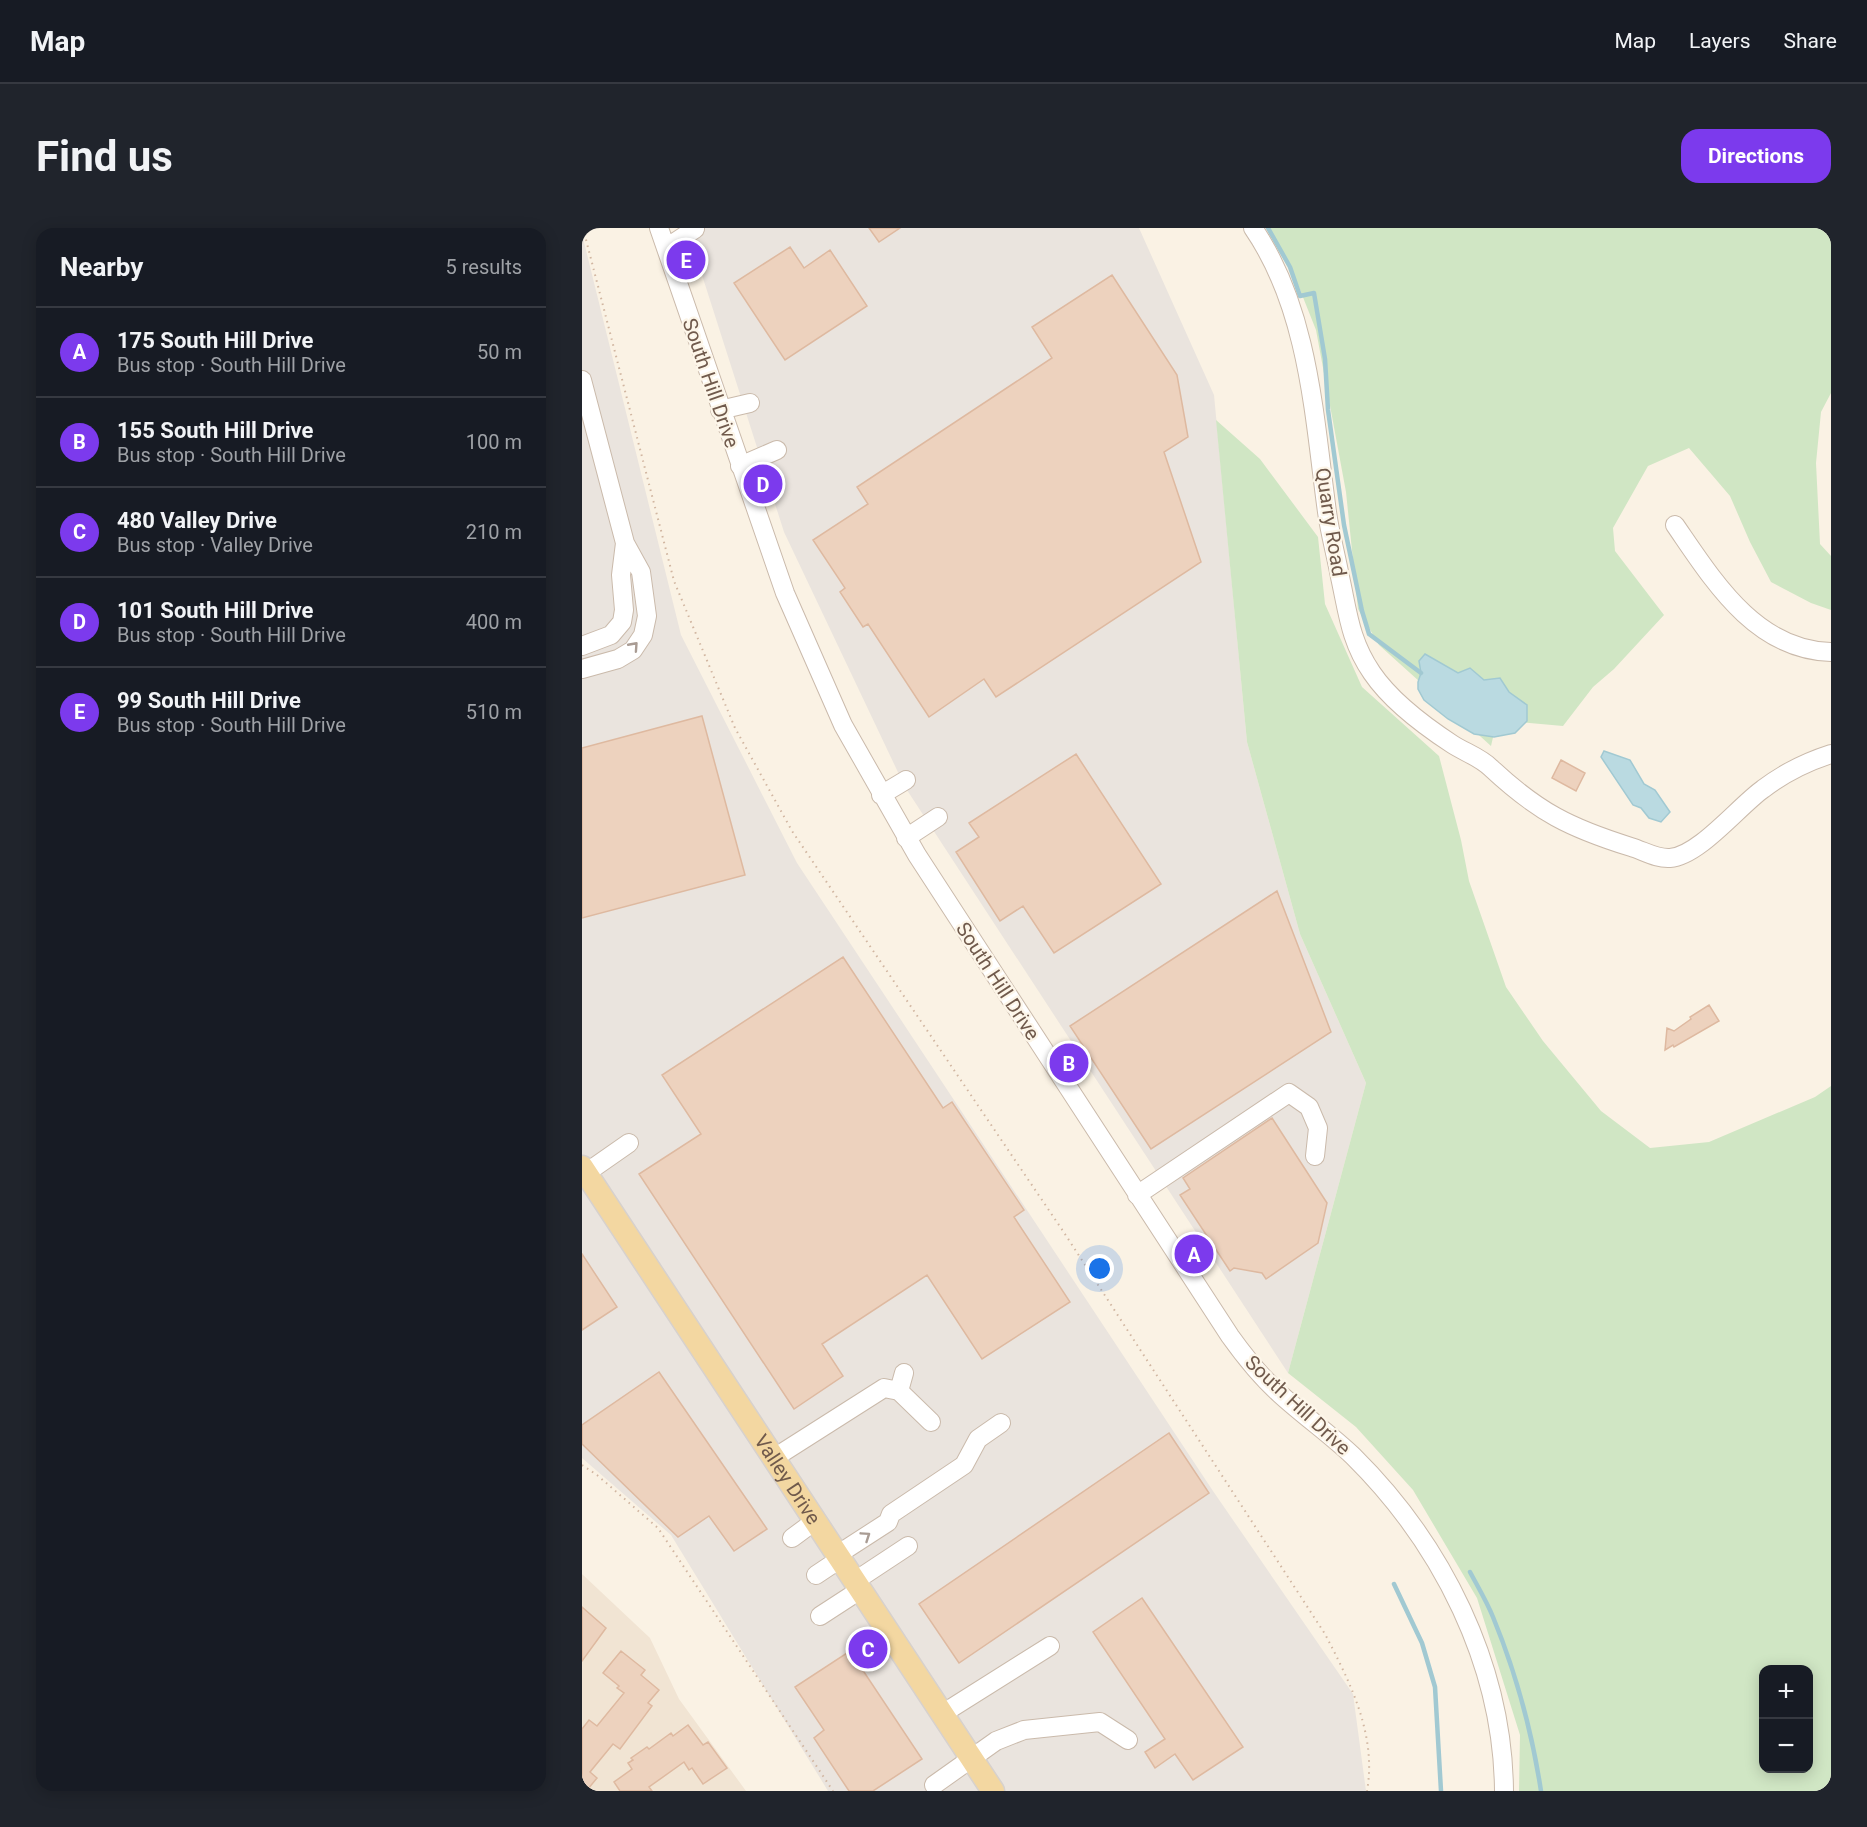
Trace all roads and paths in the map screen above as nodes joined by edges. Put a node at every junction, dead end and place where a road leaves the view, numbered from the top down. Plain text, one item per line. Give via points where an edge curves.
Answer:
1 (583, 228) edge
2 (659, 228) edge
3 (1253, 228) edge
4 (695, 229) edge
5 (666, 248) junction
6 (582, 380) edge
7 (750, 403) dead end
8 (720, 410) junction
9 (777, 450) dead end
10 (740, 466) junction
11 (1675, 525) dead end
12 (625, 543) junction
13 (582, 646) edge
14 (1831, 652) edge
15 (582, 669) edge
16 (1831, 754) edge
17 (906, 780) dead end
18 (881, 795) junction
19 (938, 817) dead end
20 (906, 838) junction
21 (629, 1143) dead end
22 (1316, 1156) dead end
23 (584, 1170) edge
24 (1137, 1195) junction
25 (904, 1373) dead end
26 (899, 1391) junction
27 (931, 1422) dead end
28 (1001, 1424) dead end
29 (774, 1458) junction
30 (582, 1465) edge
31 (815, 1521) junction
32 (792, 1538) dead end
33 (908, 1545) dead end
34 (839, 1557) junction
35 (816, 1575) dead end
36 (857, 1585) junction
37 (820, 1616) dead end
38 (1050, 1646) dead end
39 (942, 1714) junction
40 (1128, 1740) dead end
41 (971, 1757) junction
42 (934, 1785) dead end
43 (833, 1791) edge
44 (993, 1791) edge
45 (1367, 1791) edge
46 (1504, 1791) edge

1 - 45 path via 674,581 735,728 792,831 1063,1231 1325,1634 1361,1713 1368,1748
2 - 5 street, South Hill Drive
3 - 16 street, Quarry Road via 1281,280 1301,345 1333,545 1354,643 1374,675 1403,706 1489,765 1518,793 1562,822 1658,857 1671,858 1692,850 1787,772
4 - 5 street
5 - 8 street, South Hill Drive
6 - 12 street
7 - 8 street
8 - 10 street, South Hill Drive
9 - 10 street
10 - 18 street, South Hill Drive via 802,634 843,725
11 - 14 street via 1738,610 1784,640
12 - 13 street via 622,622 611,635
15 -> 12 street via 618,659 633,650 643,635 647,616 641,572
17 - 18 street
18 - 20 street, South Hill Drive
19 - 20 street
20 - 24 street, South Hill Drive
21 - 23 street
22 - 24 street via 1318,1128 1309,1107 1289,1093
23 - 29 main road, Valley Drive
24 - 46 street, South Hill Drive via 1239,1349 1280,1394 1340,1444 1372,1477 1428,1550 1458,1603 1486,1675 1500,1735
25 - 26 street
26 - 27 street
26 - 29 street via 884,1388
34 -> 28 street via 888,1522 891,1514 964,1465 978,1439
29 - 31 main road, Valley Drive
30 - 43 path via 658,1528
31 - 32 street
31 - 34 main road, Valley Drive
33 - 36 street
34 - 35 street
34 - 36 main road, Valley Drive
36 - 37 street
36 - 39 main road, Valley Drive
38 - 39 street
39 - 41 main road, Valley Drive
40 - 41 street via 1100,1722 1059,1725 1024,1730 996,1740
41 - 42 street
41 - 44 main road, Valley Drive

